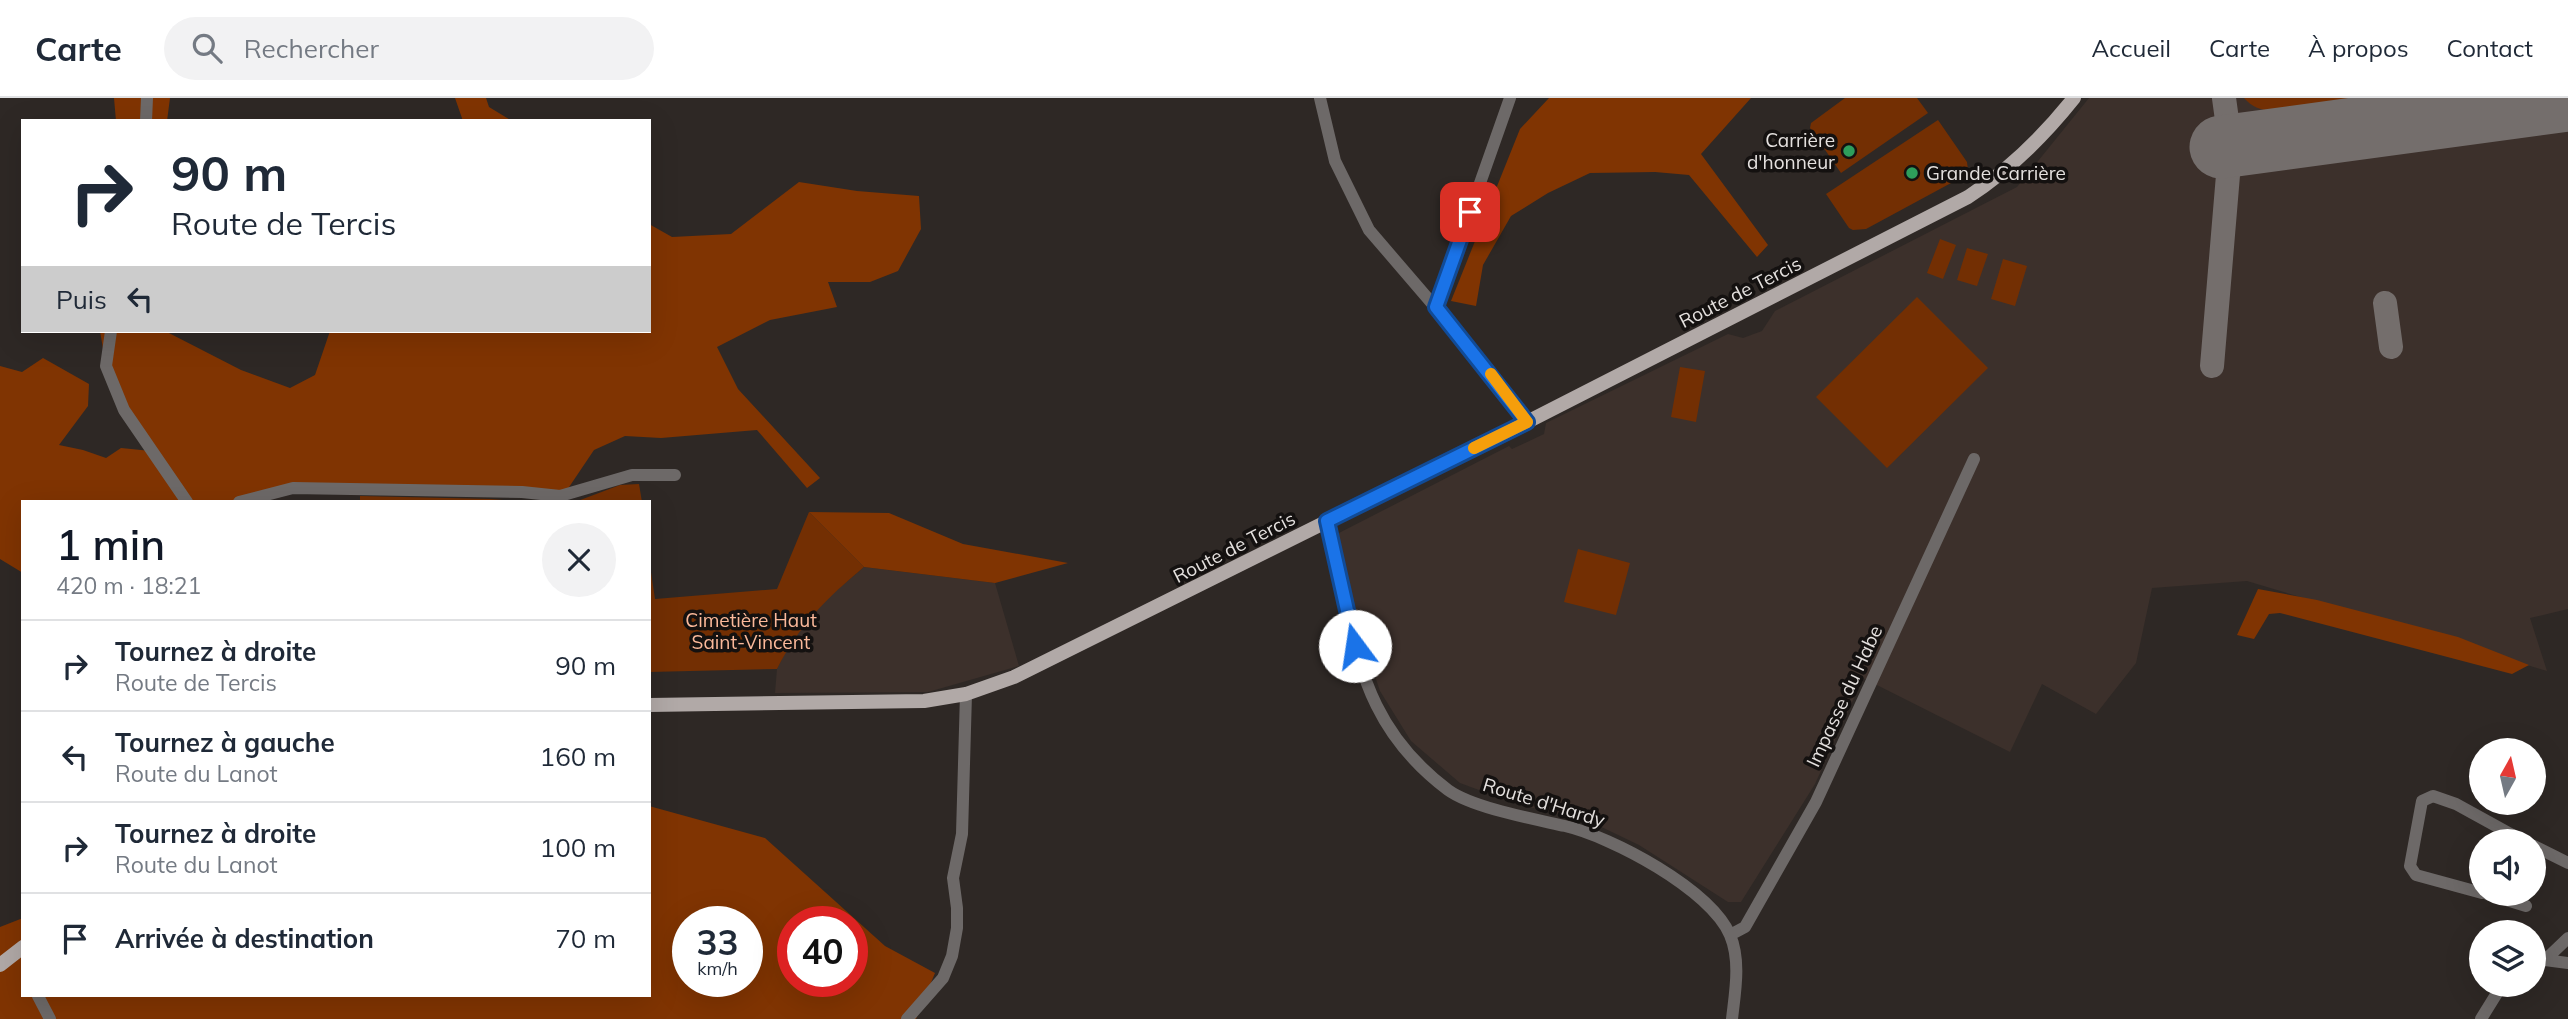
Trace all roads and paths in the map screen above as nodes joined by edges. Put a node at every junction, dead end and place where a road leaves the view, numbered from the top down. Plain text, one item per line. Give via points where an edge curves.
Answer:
1 (147, 98) edge
2 (1320, 98) edge
3 (1510, 98) edge
4 (2074, 98) edge
5 (146, 119) edge
6 (1436, 307) junction
7 (111, 333) edge
8 (1527, 422) junction
9 (1974, 459) dead end
10 (675, 474) dead end
11 (186, 500) edge
12 (247, 500) edge
13 (1327, 521) junction
14 (966, 694) junction
15 (651, 705) edge
16 (2499, 829) edge
17 (2546, 852) edge
18 (2568, 863) edge
19 (2469, 889) edge
20 (1730, 935) junction
21 (2568, 938) edge
22 (21, 955) edge
23 (2546, 955) edge
24 (2546, 961) edge
25 (2568, 963) edge
26 (0, 965) edge
27 (39, 997) edge
28 (2495, 997) edge
29 (50, 1019) edge
30 (907, 1019) edge
31 (1732, 1019) edge
32 (2481, 1019) edge

1 - 5 street
2 - 6 street via 1335,161 1369,230
3 - 6 street
4 - 8 main road, Route de Tercis via 2031,148 1968,197
6 - 8 street
7 - 11 street via 106,366 124,410
8 - 13 main road, Route de Tercis
9 - 20 street, Impasse du Habe via 1816,802 1745,927
10 - 12 street via 632,475 560,496 293,488
13 - 14 main road, Route de Tercis via 1036,667
13 - 20 street, Route d'Hardy via 1358,658 1373,700 1386,725 1427,772 1451,792 1498,811 1570,827 1631,852 1691,892 1721,919
14 - 15 main road, Route de Tercis via 905,702
14 - 30 street via 952,956 943,978
16 - 19 street via 2456,804 2433,796 2422,801 2410,866 2416,875
17 - 18 street
20 - 31 street, Route d'Hardy via 1736,954
21 - 23 street
22 - 26 main road
24 - 25 street
27 - 29 street
28 - 32 street

